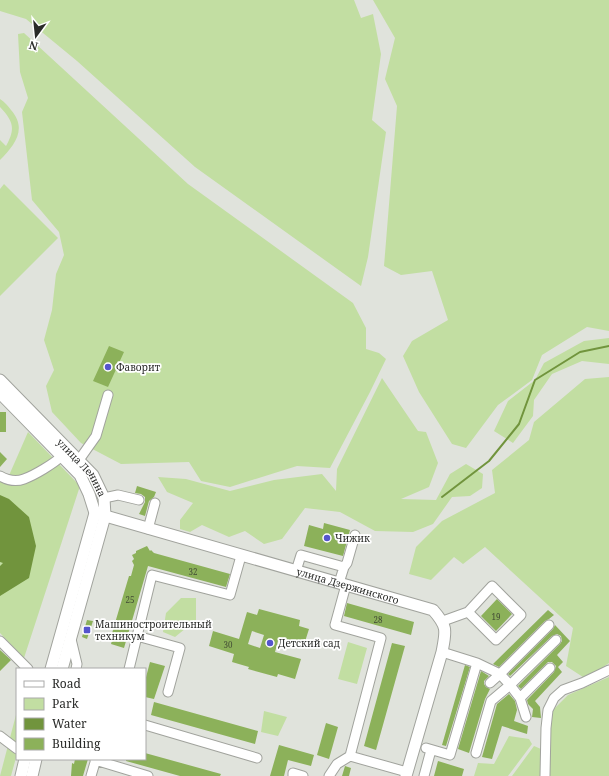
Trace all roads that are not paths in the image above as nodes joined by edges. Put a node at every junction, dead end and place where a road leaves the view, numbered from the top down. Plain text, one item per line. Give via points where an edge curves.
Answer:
1 (0, 380) edge
2 (0, 393) edge
3 (108, 395) dead end
4 (62, 456) junction
5 (78, 460) junction
6 (0, 476) edge
7 (104, 498) junction
8 (139, 500) dead end
9 (155, 504) dead end
10 (100, 515) junction
11 (148, 529) junction
12 (355, 535) dead end
13 (241, 556) junction
14 (344, 567) junction
15 (296, 572) junction
16 (342, 584) junction
17 (468, 612) junction
18 (443, 621) junction
19 (549, 625) dead end
20 (137, 636) junction
21 (71, 638) junction
22 (556, 640) dead end
23 (0, 641) edge
24 (442, 652) junction
25 (477, 663) junction
26 (27, 668) edge
27 (51, 668) edge
28 (62, 668) edge
29 (76, 668) edge
30 (129, 668) edge
31 (550, 668) dead end
32 (609, 670) edge
33 (500, 674) junction
34 (490, 683) dead end
35 (510, 685) junction
36 (168, 692) dead end
37 (520, 698) junction
38 (526, 717) dead end
39 (146, 725) edge
40 (0, 736) edge
41 (16, 748) edge
42 (476, 753) dead end
43 (350, 756) junction
44 (257, 758) dead end
45 (26, 760) edge
46 (36, 760) edge
47 (96, 760) edge
48 (406, 774) edge
49 (21, 776) edge
50 (32, 776) edge
51 (91, 776) edge
52 (148, 776) edge
53 (293, 776) edge
54 (303, 776) edge
55 (329, 776) edge
56 (424, 776) edge
57 (545, 776) edge

1 - 5 main road, улица Ленина
2 - 4 main road, улица Ленина
3 - 5 street via 96,436
4 - 6 street via 56,462 24,479 7,480
4 - 10 main road, улица Ленина via 80,475
5 - 7 main road, улица Ленина via 93,475
7 - 8 street via 118,495
7 - 10 main road, улица Ленина
9 - 11 street
10 - 11 main road, улица Дзержинского
10 - 21 main road, улица Ленина
10 - 27 main road, улица Ленина
11 - 13 main road, улица Дзержинского
12 - 14 street
13 - 15 main road, улица Дзержинского
13 - 20 street via 230,595 152,575
14 - 15 street via 301,555
14 - 16 street
15 - 16 main road, улица Дзержинского
16 - 18 main road, улица Дзержинского via 423,606 433,610
16 - 43 street via 335,625 381,638
17 - 17 street via 492,586 521,615 496,640
17 - 18 street
18 - 24 main road via 446,632
19 - 33 street
20 - 30 street
20 - 36 street via 180,648
21 - 28 main road, улица Ленина
21 - 29 street
22 - 35 street
23 - 26 street
24 - 25 street
24 - 48 main road
25 - 33 street
25 - 56 street via 450,755 428,749
31 - 37 street
32 - 57 street via 563,690 554,698 548,710
33 - 34 street
33 - 35 street
35 - 37 street
35 - 42 street via 491,701
37 - 38 street
39 - 44 street
40 - 41 street
43 - 48 street
43 - 55 street via 337,764
45 - 49 main road
46 - 50 main road
47 - 51 street
47 - 52 street
53 - 54 street via 294,773

